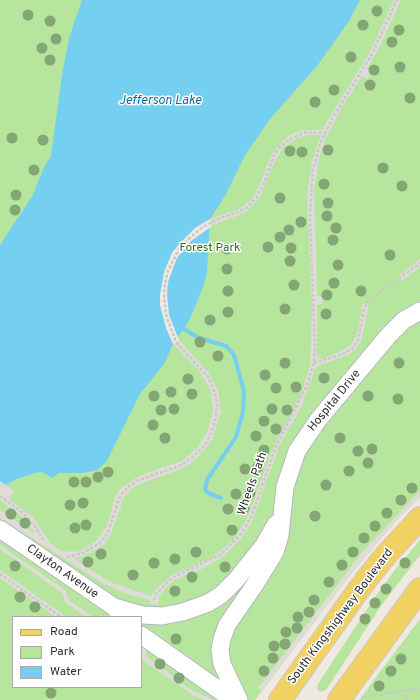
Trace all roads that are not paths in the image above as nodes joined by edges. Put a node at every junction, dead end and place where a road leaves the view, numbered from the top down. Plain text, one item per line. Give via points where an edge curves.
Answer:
1 (420, 311) edge
2 (281, 510) junction
3 (420, 518) edge
4 (0, 529) edge
5 (420, 588) edge
6 (118, 612) edge
7 (142, 636) edge
8 (233, 700) edge
9 (239, 700) edge
10 (280, 700) edge
11 (338, 700) edge

1 - 2 street, Hospital Drive via 396,326 306,436 289,470
2 - 6 street, Hospital Drive via 268,539 221,595 183,612 162,616
2 - 9 street, Hospital Drive via 280,535 275,552 227,625 222,638 222,664
3 - 10 main road, South Kingshighway Boulevard via 365,581
4 - 6 street, Clayton Avenue
5 - 11 main road
7 - 8 street

